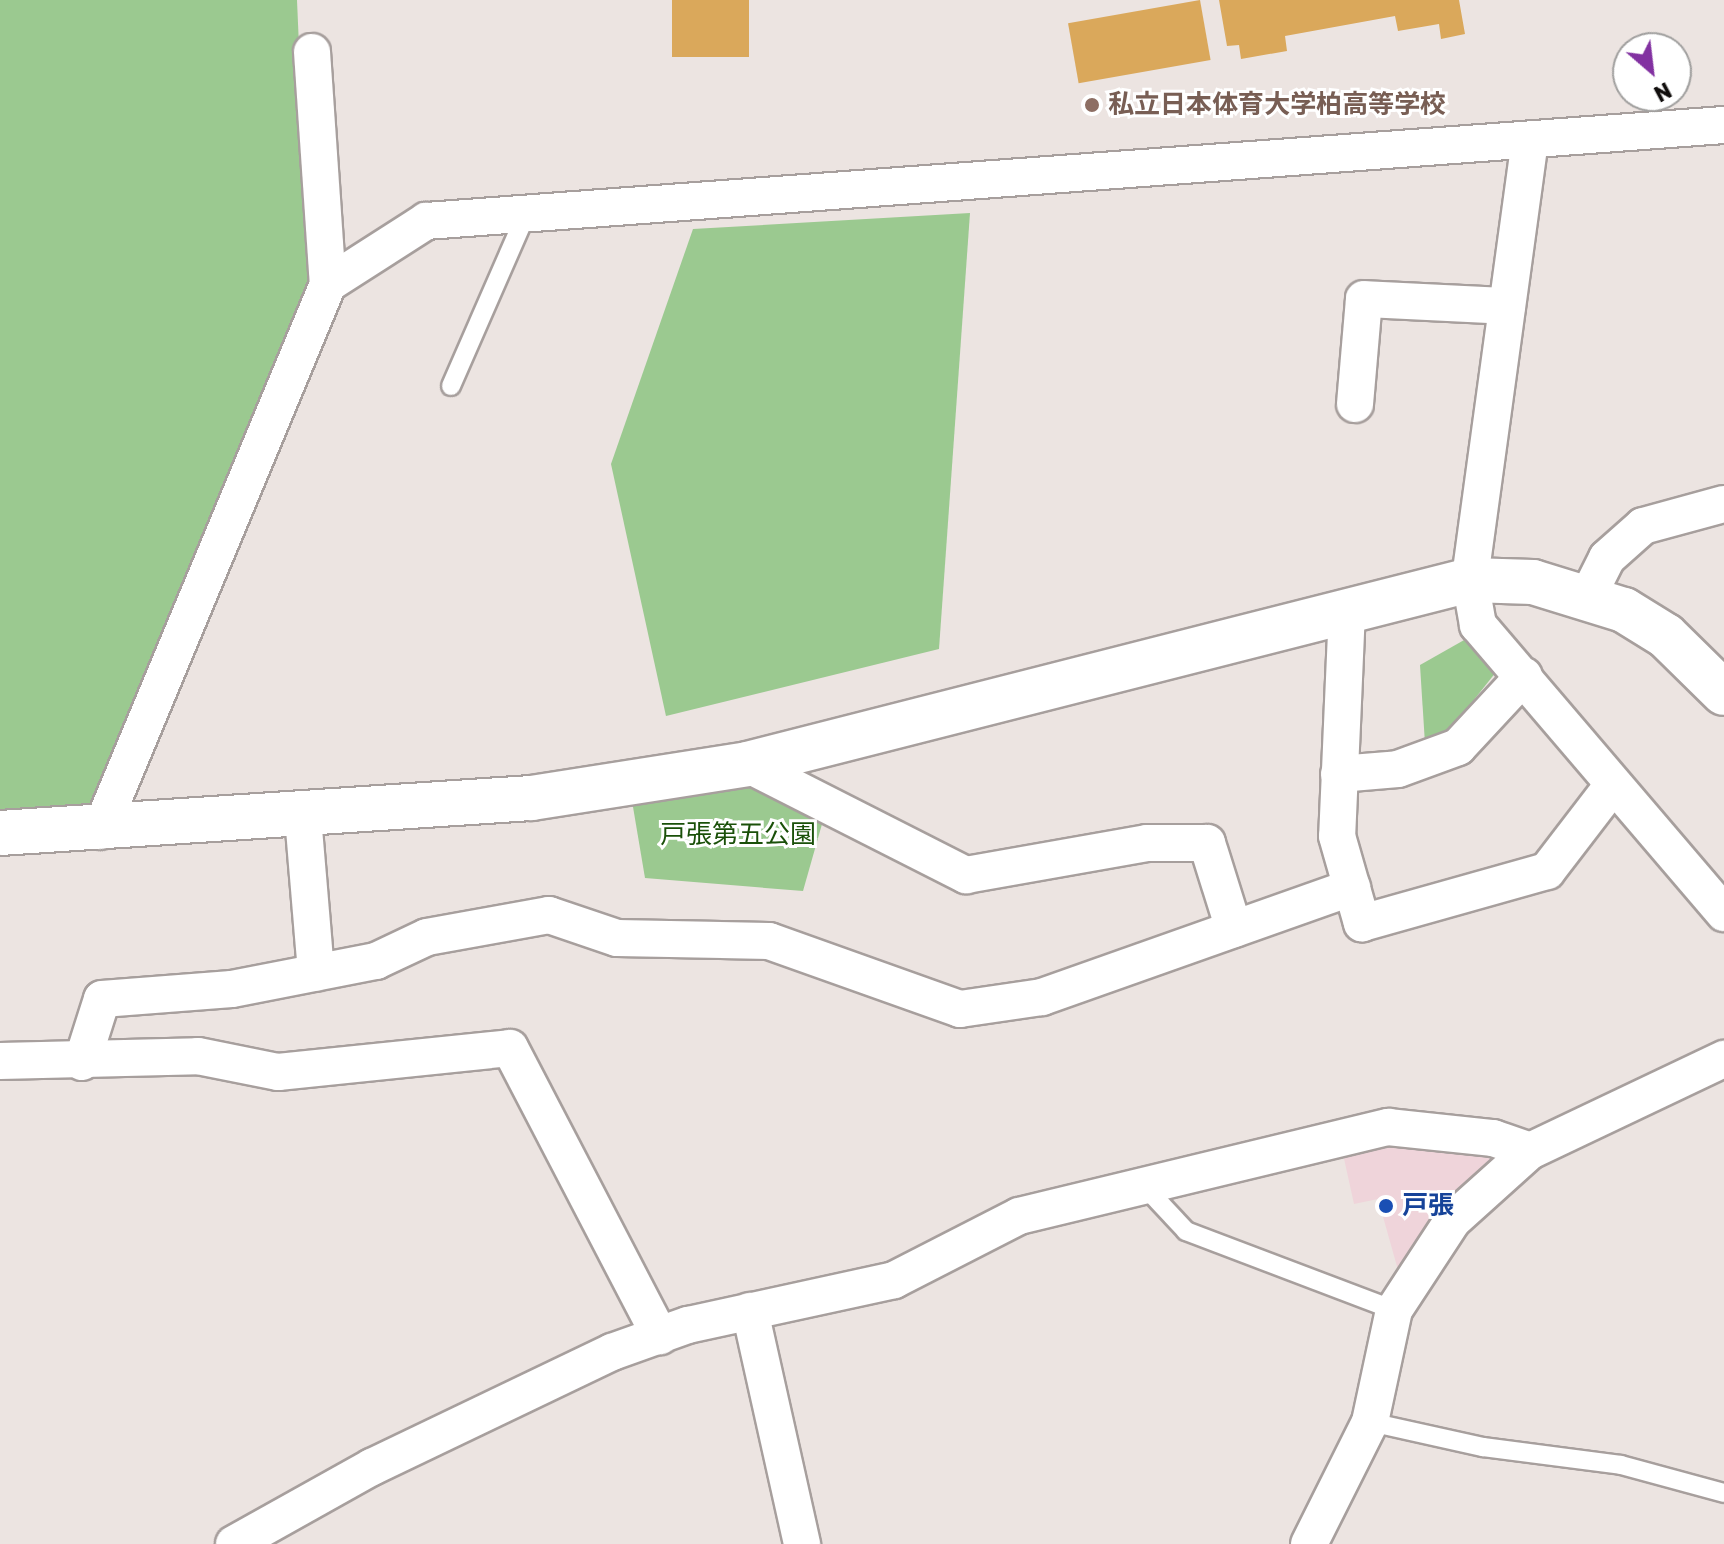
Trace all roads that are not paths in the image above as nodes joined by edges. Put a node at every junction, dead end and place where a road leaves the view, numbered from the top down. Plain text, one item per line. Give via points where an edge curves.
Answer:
1 (312, 52) dead end
2 (1724, 125) edge
3 (1530, 140) junction
4 (528, 209) junction
5 (328, 284) junction
6 (1507, 306) junction
7 (451, 386) dead end
8 (1355, 404) dead end
9 (1724, 504) edge
10 (1470, 580) junction
11 (1588, 596) junction
12 (1347, 610) junction
13 (1524, 676) junction
14 (1724, 693) edge
15 (747, 764) junction
16 (1339, 774) junction
17 (1613, 785) junction
18 (303, 817) junction
19 (100, 831) junction
20 (0, 833) edge
21 (1352, 887) junction
22 (1724, 913) edge
23 (1234, 929) junction
24 (316, 972) junction
25 (1724, 1059) edge
26 (0, 1061) edge
27 (82, 1062) junction
28 (1530, 1151) junction
29 (1145, 1187) junction
30 (1394, 1310) junction
31 (750, 1311) junction
32 (660, 1336) junction
33 (1370, 1422) junction
34 (1724, 1493) edge
35 (234, 1544) edge
36 (802, 1544) edge
37 (1309, 1544) edge

1 - 5 street
2 - 3 street
3 - 4 street
3 - 6 street
4 - 5 street via 426,221
4 - 7 lane
5 - 19 street
6 - 8 street via 1364,299
6 - 10 street
9 - 11 street via 1643,526 1607,558
10 - 11 street via 1533,582
10 - 12 street
10 - 13 street via 1478,625
11 - 14 street via 1666,636
12 - 15 street
12 - 16 street
13 - 16 street via 1458,747 1398,769
13 - 17 street
15 - 18 street via 531,798
15 - 23 street via 966,875 1147,843 1207,843
16 - 21 street via 1337,836
17 - 21 street via 1547,871 1362,923
17 - 22 street
18 - 19 street
18 - 24 street
19 - 20 street
21 - 23 street
23 - 24 street via 1042,997 960,1009 769,941 617,938 549,915 427,937 376,961
24 - 27 street via 163,999 102,999
25 - 28 street
26 - 27 street
27 - 32 street via 198,1056 278,1072 510,1048
28 - 29 street via 1493,1138 1388,1127
28 - 30 street via 1453,1220
29 - 30 lane via 1186,1231
29 - 31 street via 1019,1216 894,1280
30 - 33 street
31 - 32 street
31 - 36 street
32 - 35 street via 493,1405
33 - 34 lane via 1483,1447 1621,1465
33 - 37 street

